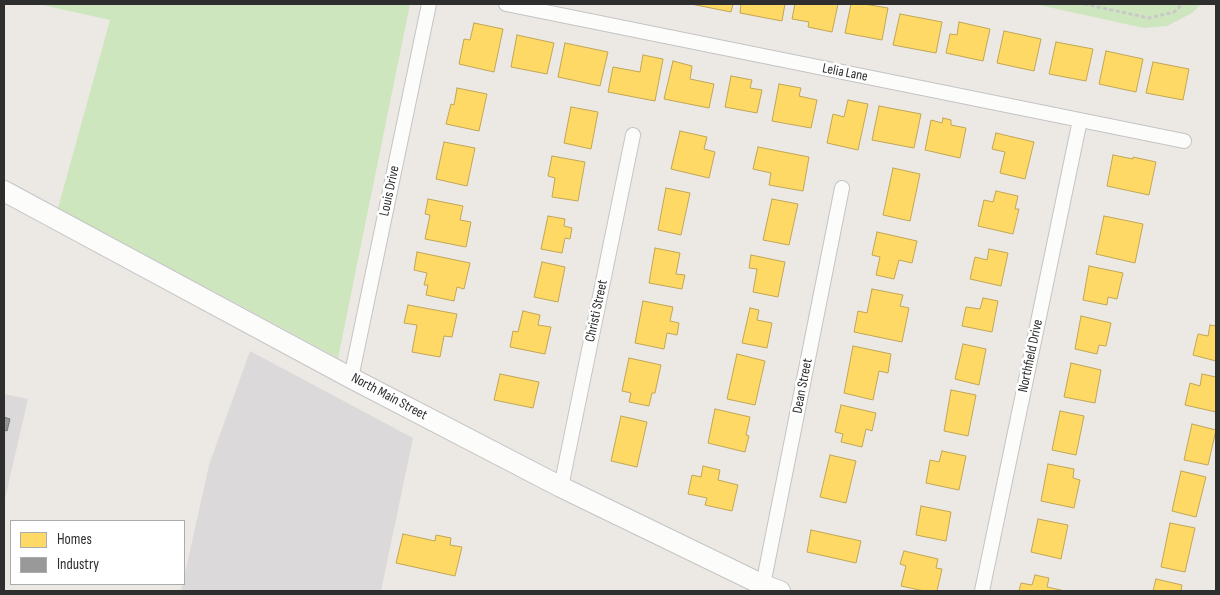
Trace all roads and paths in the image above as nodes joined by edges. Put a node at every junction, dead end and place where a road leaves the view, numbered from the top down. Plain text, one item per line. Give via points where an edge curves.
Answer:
1 (430, 4) edge
2 (506, 4) edge
3 (1084, 4) edge
4 (1183, 4) edge
5 (1080, 120) junction
6 (633, 135) dead end
7 (1184, 141) dead end
8 (842, 188) dead end
9 (4, 191) edge
10 (351, 378) junction
11 (561, 487) junction
12 (771, 588) edge
13 (982, 591) edge

1 - 10 street, Louis Drive
2 - 5 street, Lelia Lane
3 - 4 path via 1149,18 1174,12
5 - 7 street, Lelia Lane
5 - 13 street, Northfield Drive
6 - 11 street, Christi Street
8 - 12 street, Dean Street
9 - 10 street, North Main Street
10 - 11 street, North Main Street
11 - 12 street, North Main Street

